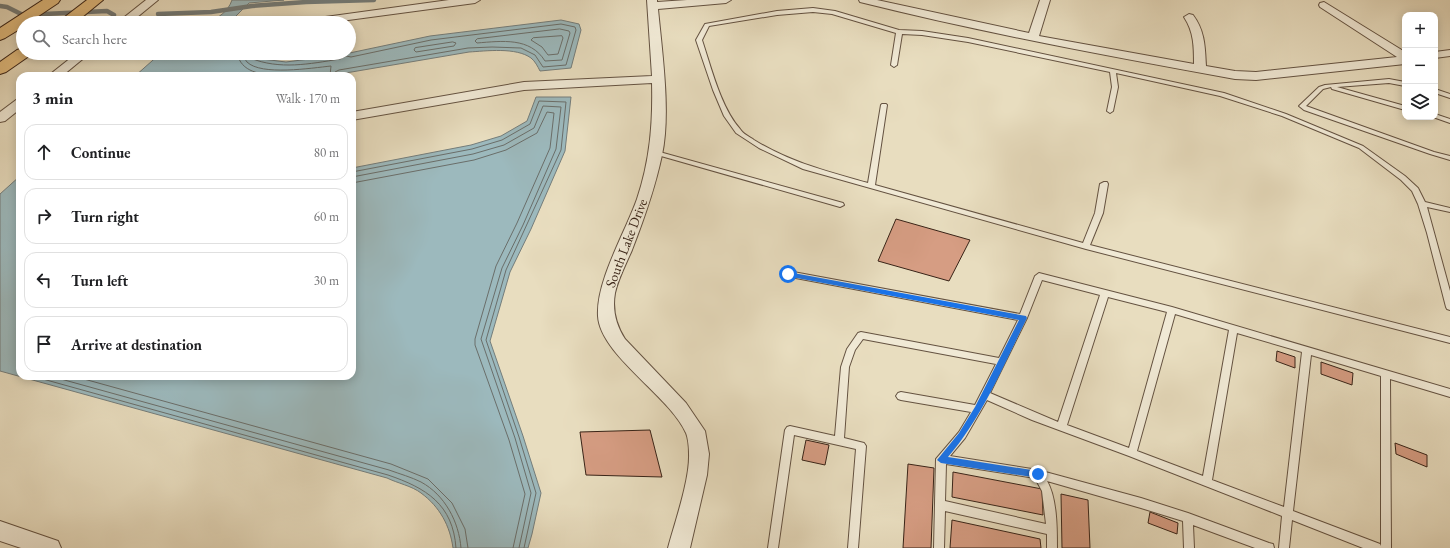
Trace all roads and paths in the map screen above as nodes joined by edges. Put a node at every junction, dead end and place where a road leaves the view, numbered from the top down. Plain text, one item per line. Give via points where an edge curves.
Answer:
1 (96, 0) edge
2 (153, 0) edge
3 (475, 0) edge
4 (726, 0) edge
5 (864, 0) edge
6 (1045, 0) edge
7 (51, 1) edge
8 (652, 3) edge
9 (887, 3) edge
10 (1324, 5) dead end
11 (28, 16) edge
12 (74, 16) edge
13 (132, 16) edge
14 (351, 16) edge
15 (1189, 17) dead end
16 (16, 24) edge
17 (899, 32) junction
18 (0, 35) edge
19 (1033, 38) junction
20 (1450, 53) edge
21 (1438, 55) edge
22 (1402, 56) edge
23 (16, 58) edge
24 (1402, 58) edge
25 (75, 60) edge
26 (894, 65) dead end
27 (1200, 69) junction
28 (0, 70) edge
29 (1113, 70) junction
30 (59, 72) edge
31 (658, 79) junction
32 (1402, 83) edge
33 (1327, 86) junction
34 (1438, 92) edge
35 (1450, 96) edge
36 (16, 105) edge
37 (884, 105) dead end
38 (1402, 107) edge
39 (1110, 111) dead end
40 (356, 115) edge
41 (1438, 117) edge
42 (0, 118) edge
43 (1450, 120) edge
44 (656, 153) junction
45 (1450, 158) edge
46 (1104, 184) dead end
47 (871, 186) junction
48 (1422, 204) junction
49 (840, 205) dead end
50 (1450, 210) edge
51 (1086, 246) junction
52 (788, 274) dead end
53 (1105, 293) junction
54 (1450, 306) edge
55 (1172, 310) junction
56 (1023, 318) junction
57 (1233, 329) junction
58 (1450, 340) edge
59 (1307, 350) junction
60 (1002, 362) junction
61 (1385, 374) junction
62 (1450, 393) edge
63 (985, 395) junction
64 (901, 396) dead end
65 (978, 409) junction
66 (1061, 427) junction
67 (839, 441) junction
68 (1132, 453) junction
69 (941, 460) junction
70 (1038, 474) junction
71 (1207, 482) junction
72 (940, 505) junction
73 (1288, 514) junction
74 (1188, 518) junction
75 (1052, 530) junction
76 (0, 531) edge
77 (50, 548) edge
78 (679, 548) edge
79 (774, 548) edge
80 (853, 548) edge
81 (939, 548) edge
82 (1052, 548) edge
83 (1189, 548) edge
84 (1269, 548) edge
85 (1284, 548) edge
86 (1376, 548) edge
87 (1386, 548) edge

1 - 12 highway
2 - 13 street
3 - 14 street
4 - 8 street
5 - 9 street
6 - 19 street
7 - 11 highway
8 - 31 street, South Lake Drive
9 - 19 street via 936,18
10 - 22 street
15 - 27 street via 1198,32
16 - 18 highway
17 - 26 lane
17 - 29 lane via 968,40
17 - 47 lane via 833,12 813,10 777,13 707,25 699,40 727,116 738,132 762,147 805,167
19 - 27 street
20 - 21 street
23 - 28 highway
24 - 27 street via 1248,76
25 - 30 street
29 - 39 lane via 1115,86
29 - 48 lane via 1222,94 1284,115 1361,147 1403,178 1415,190
31 - 40 street via 524,86
31 - 44 street, South Lake Drive via 659,117
32 - 33 lane via 1389,81
33 - 38 lane
33 - 45 lane via 1321,88 1302,106 1432,154
34 - 35 lane
36 - 42 street
37 - 47 lane
41 - 43 lane
44 - 49 lane
44 - 78 street, South Lake Drive via 644,199 607,293 606,317 619,344 679,408 695,431 699,454 697,475
46 - 51 lane via 1099,213
47 - 51 lane
48 - 50 lane
48 - 54 lane
51 - 58 lane
52 - 56 lane
53 - 55 lane
53 - 56 lane via 1039,276
53 - 66 lane
55 - 57 lane
55 - 68 lane
56 - 60 lane
57 - 59 lane
57 - 71 lane
59 - 61 lane
59 - 73 lane
60 - 63 lane
60 - 67 lane via 860,335 851,349 845,367
61 - 62 lane
61 - 87 lane
63 - 65 lane
63 - 66 lane
64 - 65 lane
65 - 69 lane via 962,435
66 - 68 lane
67 - 79 lane via 790,430
67 - 80 lane via 861,446
68 - 71 lane
69 - 70 lane
69 - 72 lane
70 - 74 lane
70 - 75 lane via 1047,490
71 - 73 lane
72 - 75 lane
72 - 81 lane
73 - 85 lane
73 - 86 lane
74 - 83 lane
74 - 84 lane
75 - 82 lane
76 - 77 street

